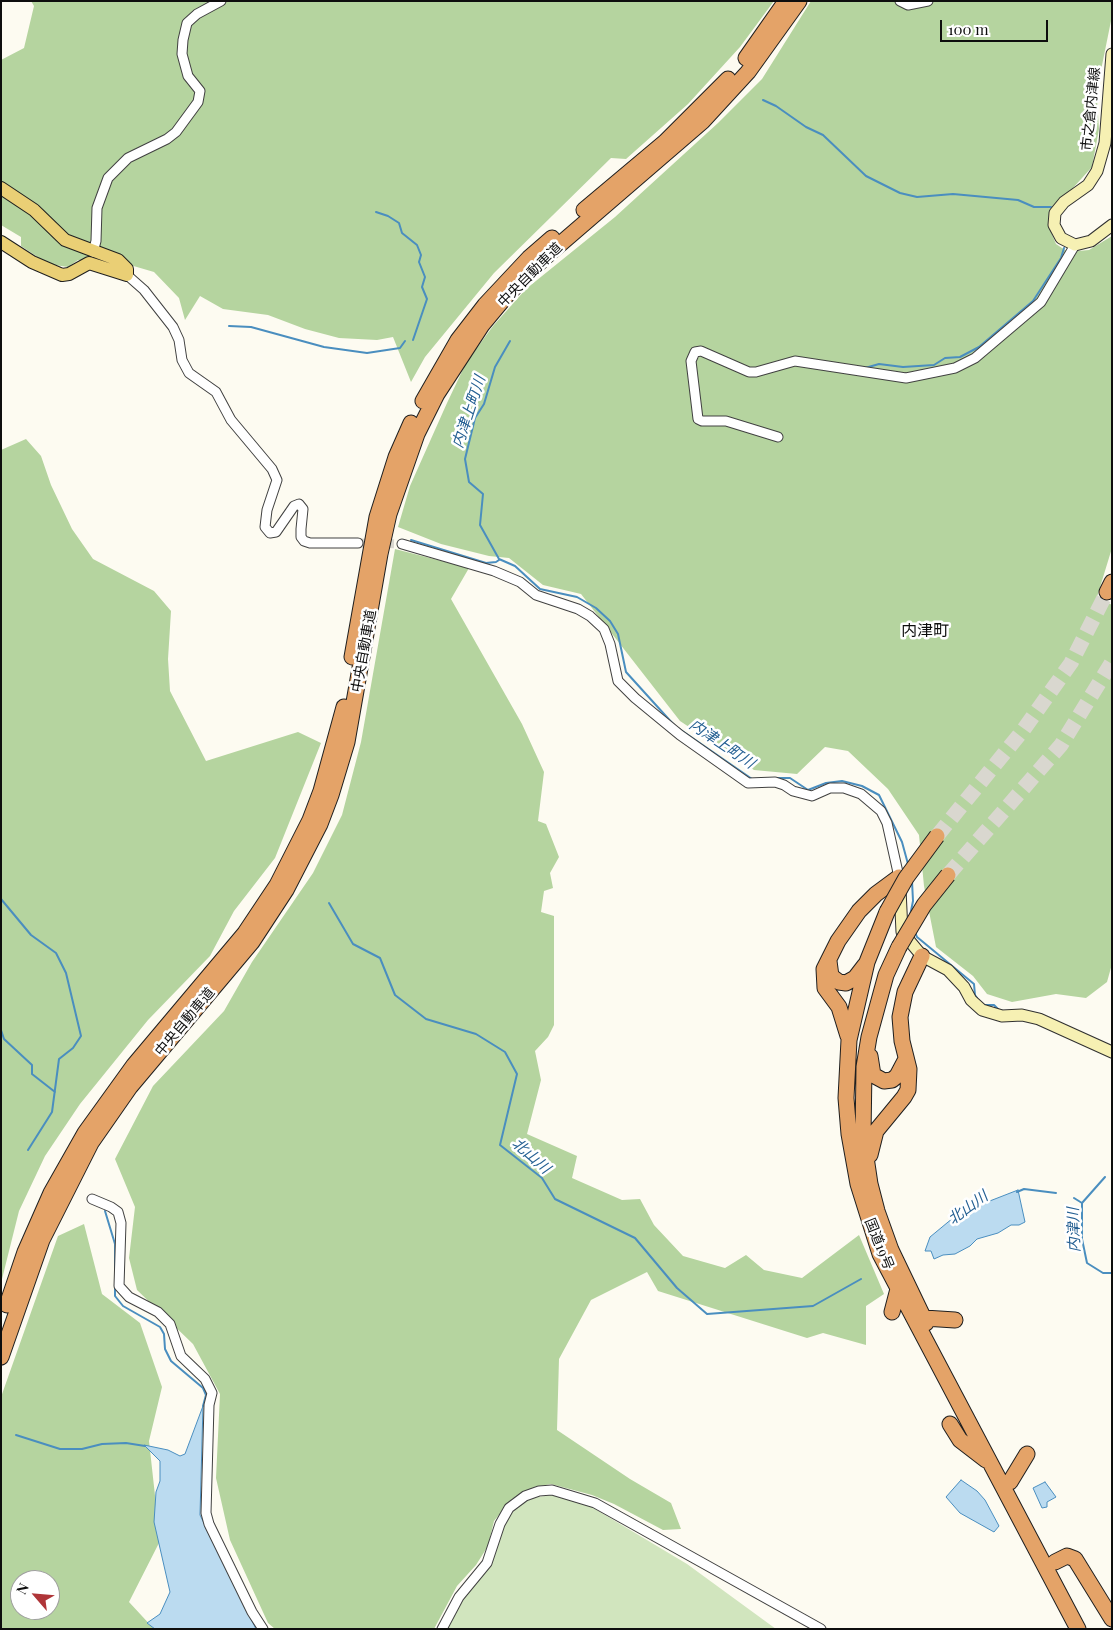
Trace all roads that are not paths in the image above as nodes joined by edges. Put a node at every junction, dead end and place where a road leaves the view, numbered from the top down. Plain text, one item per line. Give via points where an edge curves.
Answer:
1 (221, 1) edge
2 (786, 1) edge
3 (798, 1) edge
4 (900, 1) edge
5 (928, 1) edge
6 (1112, 54) edge
7 (1108, 143) edge
8 (1, 188) edge
9 (1112, 225) edge
10 (1, 242) edge
11 (1076, 245) junction
12 (93, 252) junction
13 (128, 275) junction
14 (778, 437) dead end
15 (358, 543) tunnel mouth
16 (402, 544) tunnel mouth
17 (937, 836) tunnel mouth
18 (948, 876) tunnel mouth
19 (899, 878) junction
20 (922, 956) junction
21 (829, 957) junction
22 (867, 962) junction
23 (869, 1037) junction
24 (849, 1040) junction
25 (1112, 1052) edge
26 (906, 1059) junction
27 (870, 1184) junction
28 (92, 1199) dead end
29 (898, 1289) junction
30 (892, 1312) dead end
31 (924, 1318) junction
32 (955, 1320) dead end
33 (1, 1323) edge
34 (1, 1357) edge
35 (950, 1424) dead end
36 (1026, 1454) dead end
37 (991, 1464) junction
38 (1010, 1482) junction
39 (1055, 1562) junction
40 (1112, 1619) edge
41 (263, 1629) edge
42 (442, 1629) edge
43 (821, 1629) edge
44 (1078, 1629) edge
45 (1090, 1629) edge

1 - 12 street via 187,23 182,40 188,76 200,91 198,102 176,132 128,158 108,178 98,208
2 - 33 highway, 中央自動車道 via 740,66 696,113 505,282 458,340 434,378 396,457 377,517 344,708 330,764 310,820 262,910 128,1073 73,1152 34,1231
3 - 34 highway, 中央自動車道 via 748,72 703,122 544,258 507,295 482,325 437,394 417,434 389,514 347,742 320,824 286,890 252,942 130,1086 91,1143 42,1240
4 - 5 street via 908,5
6 - 7 street, 市之倉内津線
7 - 11 street, 市之倉内津線 via 1097,172 1088,185 1064,202 1055,214 1054,225 1061,238
8 - 12 main road via 34,210 65,240
9 - 11 street via 1091,241
10 - 13 main road via 32,262 62,275 89,264
11 - 14 street via 1041,302 974,358 955,368 906,378 796,361 749,372 701,350 695,352 691,361 698,419 726,421
12 - 13 main road via 118,260
13 - 15 street via 173,327 189,373 216,392 231,420 272,469 277,480 267,510 265,527 270,533 276,532 294,506 299,504 303,508 301,537 304,541
16 - 19 street via 494,570 520,582 536,595 572,606 590,616 604,629 618,681 680,735 748,783 775,782 812,796 830,788 844,788 861,794 881,811 887,823
17 - 22 highway, 国道19号, bridge via 906,878 887,912
18 - 23 highway, 国道19号, bridge via 924,905 899,947 886,976
19 - 20 street via 902,932
19 - 21 highway via 858,911
20 - 25 street via 948,970 982,1010 1002,1016 1022,1015 1039,1019
20 - 26 highway via 905,992 901,1011 900,1029
21 - 22 highway via 831,976 846,983 855,978
21 - 24 highway via 824,969 825,988 839,1007
22 - 24 highway, 国道19号
23 - 26 highway via 871,1069 879,1079 892,1080
23 - 27 highway, 国道19号 via 862,1099
24 - 29 highway, 国道19号 via 846,1098 858,1184 880,1254
26 - 27 highway via 910,1074 908,1090 876,1131 870,1148
27 - 31 highway, 国道19号 via 891,1250
28 - 41 street via 118,1212 121,1223 119,1286 128,1297 158,1312 170,1324 181,1356 205,1380 212,1393 206,1513
29 - 30 highway
29 - 37 highway, 国道19号
31 - 32 highway
31 - 38 highway, 国道19号
35 - 37 highway via 960,1440
36 - 38 highway
37 - 44 highway, 国道19号
38 - 39 highway, 国道19号
39 - 40 highway via 1066,1556 1075,1559
39 - 45 highway, 国道19号
42 - 43 street via 459,1597 486,1563 509,1508 525,1496 552,1490 595,1503

